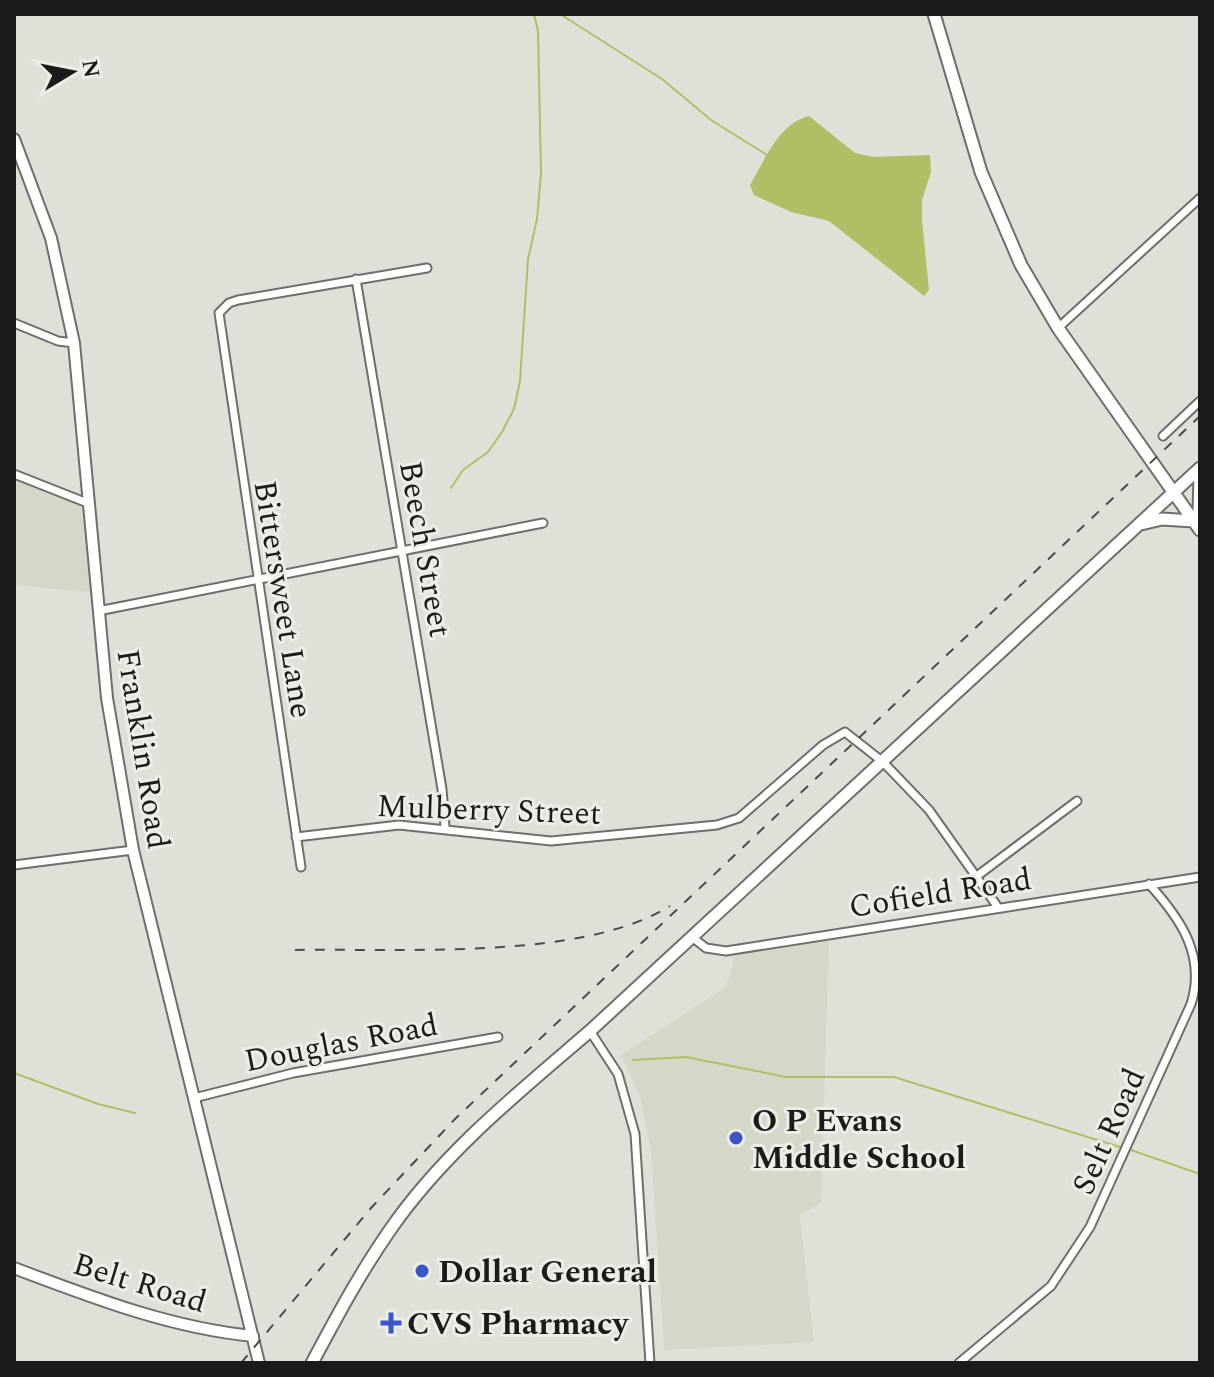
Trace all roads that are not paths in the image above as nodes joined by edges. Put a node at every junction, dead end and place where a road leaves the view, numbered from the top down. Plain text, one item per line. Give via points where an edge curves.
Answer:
1 (934, 14) edge
2 (14, 139) edge
3 (1200, 198) edge
4 (427, 268) dead end
5 (356, 279) junction
6 (14, 323) edge
7 (1058, 328) junction
8 (74, 343) junction
9 (1200, 401) edge
10 (1163, 436) dead end
11 (1200, 468) edge
12 (14, 474) edge
13 (1200, 475) edge
14 (1173, 492) junction
15 (90, 504) junction
16 (1198, 520) edge
17 (543, 523) dead end
18 (1137, 525) junction
19 (401, 550) junction
20 (257, 580) junction
21 (98, 611) junction
22 (883, 762) junction
23 (1077, 801) dead end
24 (445, 827) junction
25 (296, 837) junction
26 (133, 850) junction
27 (14, 865) edge
28 (301, 867) dead end
29 (977, 876) junction
30 (1200, 877) edge
31 (1149, 884) junction
32 (997, 906) junction
33 (692, 937) junction
34 (590, 1031) junction
35 (498, 1037) dead end
36 (194, 1098) junction
37 (14, 1268) edge
38 (253, 1336) junction
39 (259, 1363) edge
40 (312, 1363) edge
41 (650, 1363) edge
42 (959, 1363) edge

1 - 7 main road via 986,184 1021,265
2 - 8 main road, Franklin Road via 51,238
3 - 7 street
4 - 5 street
5 - 19 street, Beech Street
5 - 20 street, Bittersweet Lane via 229,303 219,313
6 - 8 street
7 - 14 main road
8 - 15 main road, Franklin Road
9 - 10 street
11 - 14 main road
12 - 15 street
13 - 16 main road
14 - 16 main road
14 - 18 main road
15 - 21 main road, Franklin Road
16 - 18 main road
17 - 19 street
18 - 22 main road
19 - 20 street
19 - 24 street, Beech Street
20 - 21 street
20 - 25 street, Bittersweet Lane
21 - 26 main road, Franklin Road
22 - 24 street, Mulberry Street via 845,732 839,733 747,812 717,825 551,841
22 - 29 street via 929,810
22 - 33 main road
23 - 29 street
24 - 25 street, Mulberry Street via 390,825
25 - 28 street, Bittersweet Lane
26 - 27 street
26 - 36 main road, Franklin Road
29 - 32 street
30 - 31 street, Cofield Road
31 - 32 street, Cofield Road
31 - 42 street, Selt Road via 1190,941 1197,986 1191,1004 1090,1227 1051,1286
32 - 33 street, Cofield Road via 726,951 706,948
33 - 34 main road
34 - 40 main road via 489,1117 422,1191 382,1242
34 - 41 street via 618,1074 635,1134
35 - 36 street, Douglas Road via 285,1075
36 - 38 main road, Franklin Road
37 - 38 main road, Belt Road via 163,1319
38 - 39 main road, Franklin Road

